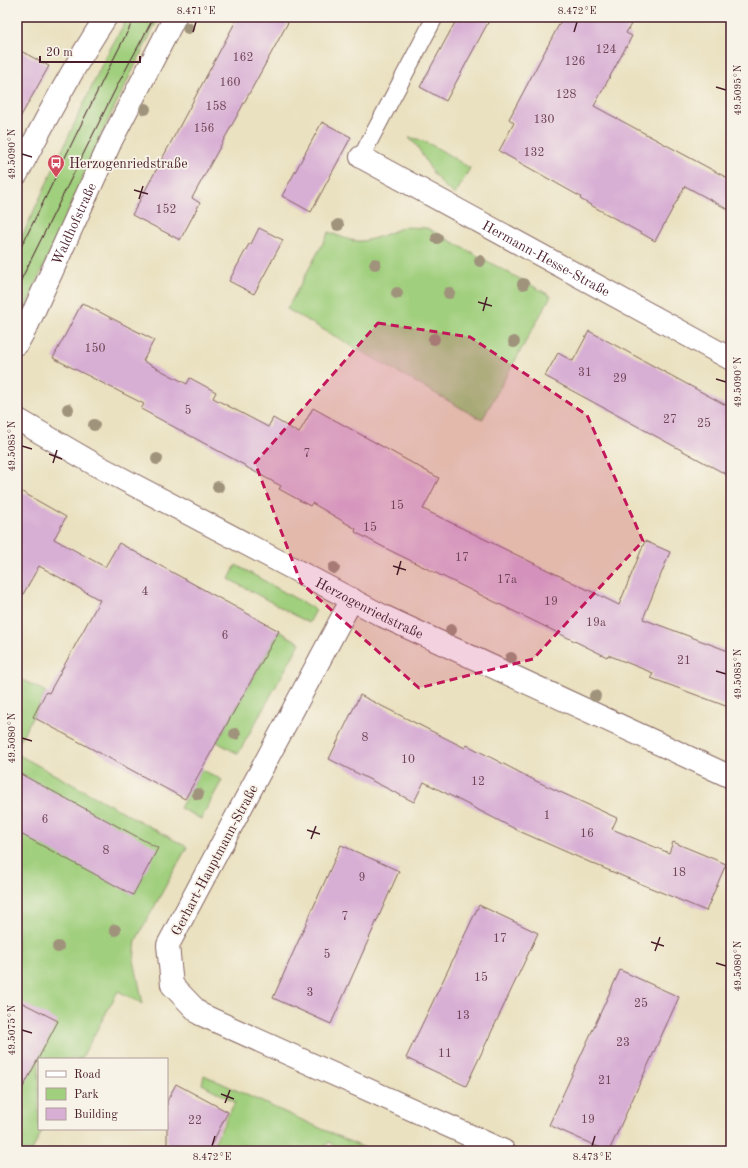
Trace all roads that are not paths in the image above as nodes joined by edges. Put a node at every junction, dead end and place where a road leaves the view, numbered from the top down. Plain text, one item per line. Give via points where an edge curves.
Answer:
1 (106, 17) edge
2 (175, 17) edge
3 (434, 17) edge
4 (361, 157) joint
5 (17, 174) edge
6 (17, 344) edge
7 (731, 359) edge
8 (17, 419) edge
9 (352, 599) junction
10 (731, 777) edge
11 (504, 1151) edge

1 - 5 street via 89,42
2 - 6 street, Waldhofstraße via 112,139
3 - 4 lane
4 - 7 street, Hermann-Hesse-Straße
8 - 9 street, Herzogenriedstraße via 96,466
9 - 10 street, Herzogenriedstraße via 383,616
9 - 11 street, Gerhart-Hauptmann-Straße via 168,945 172,985 200,1014

